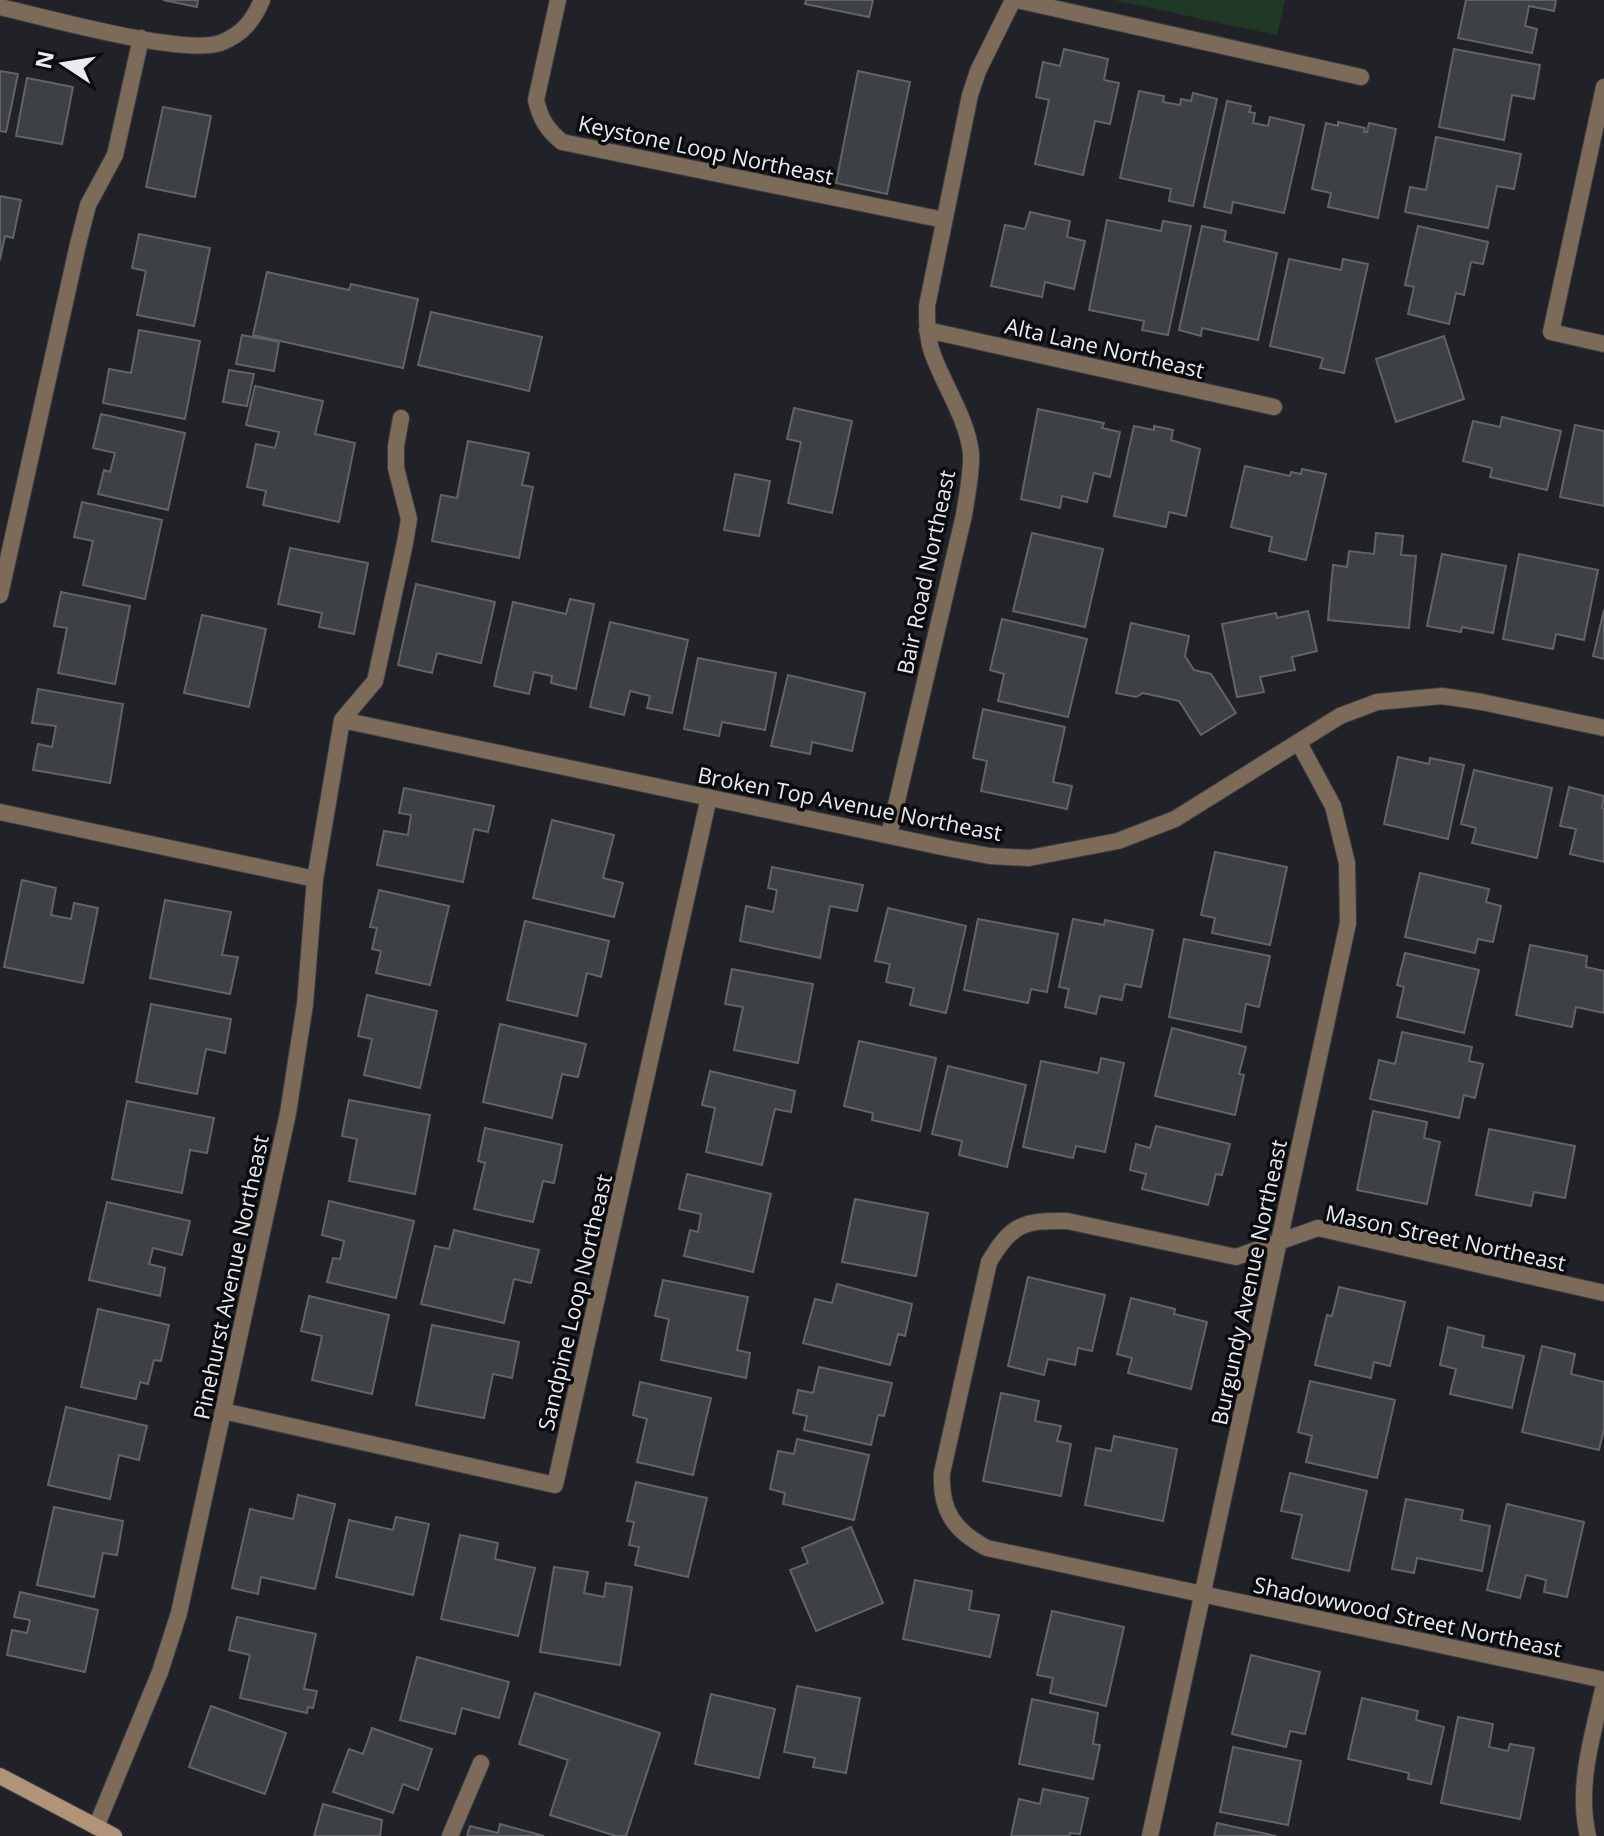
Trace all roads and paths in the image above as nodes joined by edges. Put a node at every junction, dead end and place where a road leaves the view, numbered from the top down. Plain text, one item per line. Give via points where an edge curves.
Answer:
1 (262, 0) edge
2 (558, 0) edge
3 (1015, 0) edge
4 (0, 7) edge
5 (141, 38) junction
6 (1361, 77) dead end
7 (1604, 87) edge
8 (944, 220) junction
9 (927, 330) junction
10 (1604, 344) edge
11 (1274, 407) dead end
12 (401, 418) dead end
13 (0, 595) edge
14 (342, 720) junction
15 (1604, 728) edge
16 (1299, 743) junction
17 (709, 797) junction
18 (0, 812) edge
19 (889, 835) junction
20 (315, 879) junction
21 (1279, 1243) junction
22 (1604, 1293) edge
23 (223, 1411) junction
24 (1203, 1594) junction
25 (1604, 1683) edge
26 (481, 1763) dead end
27 (0, 1776) edge
28 (96, 1827) junction
29 (114, 1836) edge
30 (450, 1836) edge
31 (1150, 1836) edge
32 (1588, 1836) edge

1 - 5 street via 247,27 218,44
2 - 8 street, Keystone Loop Northeast via 536,100 549,131 562,142
3 - 6 street
3 - 8 street, Bair Road Northeast via 978,71
4 - 5 street
5 - 13 street via 115,155 88,205 78,244
7 - 10 street via 1551,332
8 - 9 street, Bair Road Northeast
9 - 11 street, Alta Lane Northeast
9 - 19 street, Bair Road Northeast via 965,429 970,476
12 - 14 street via 396,468 409,519 407,531 375,681
14 - 17 street, Broken Top Avenue Northeast
14 - 20 street, Pinehurst Avenue Northeast
15 - 16 street, Broken Top Avenue Northeast via 1482,702 1415,697 1377,702 1340,716
16 - 19 street, Broken Top Avenue Northeast via 1175,819 1118,841 1029,858 990,856
16 - 21 street, Burgundy Avenue Northeast via 1333,806 1347,863 1348,923
17 - 19 street, Broken Top Avenue Northeast
17 - 23 street, Sandpine Loop Northeast via 555,1485
18 - 20 street
20 - 23 street, Pinehurst Avenue Northeast via 305,1004 288,1113
21 - 22 street, Mason Street Northeast via 1318,1228
21 - 24 street, Burgundy Avenue Northeast
21 - 24 street, Mason Street Northeast via 1236,1257 1067,1221 1039,1220 1003,1238 989,1262 942,1473 941,1495 954,1522 965,1537 987,1548
23 - 28 street, Pinehurst Avenue Northeast via 179,1613
24 - 25 street, Shadowwood Street Northeast
24 - 31 street, Burgundy Avenue Northeast
25 - 32 street via 1583,1778
26 - 30 street
27 - 28 main road
28 - 29 main road

